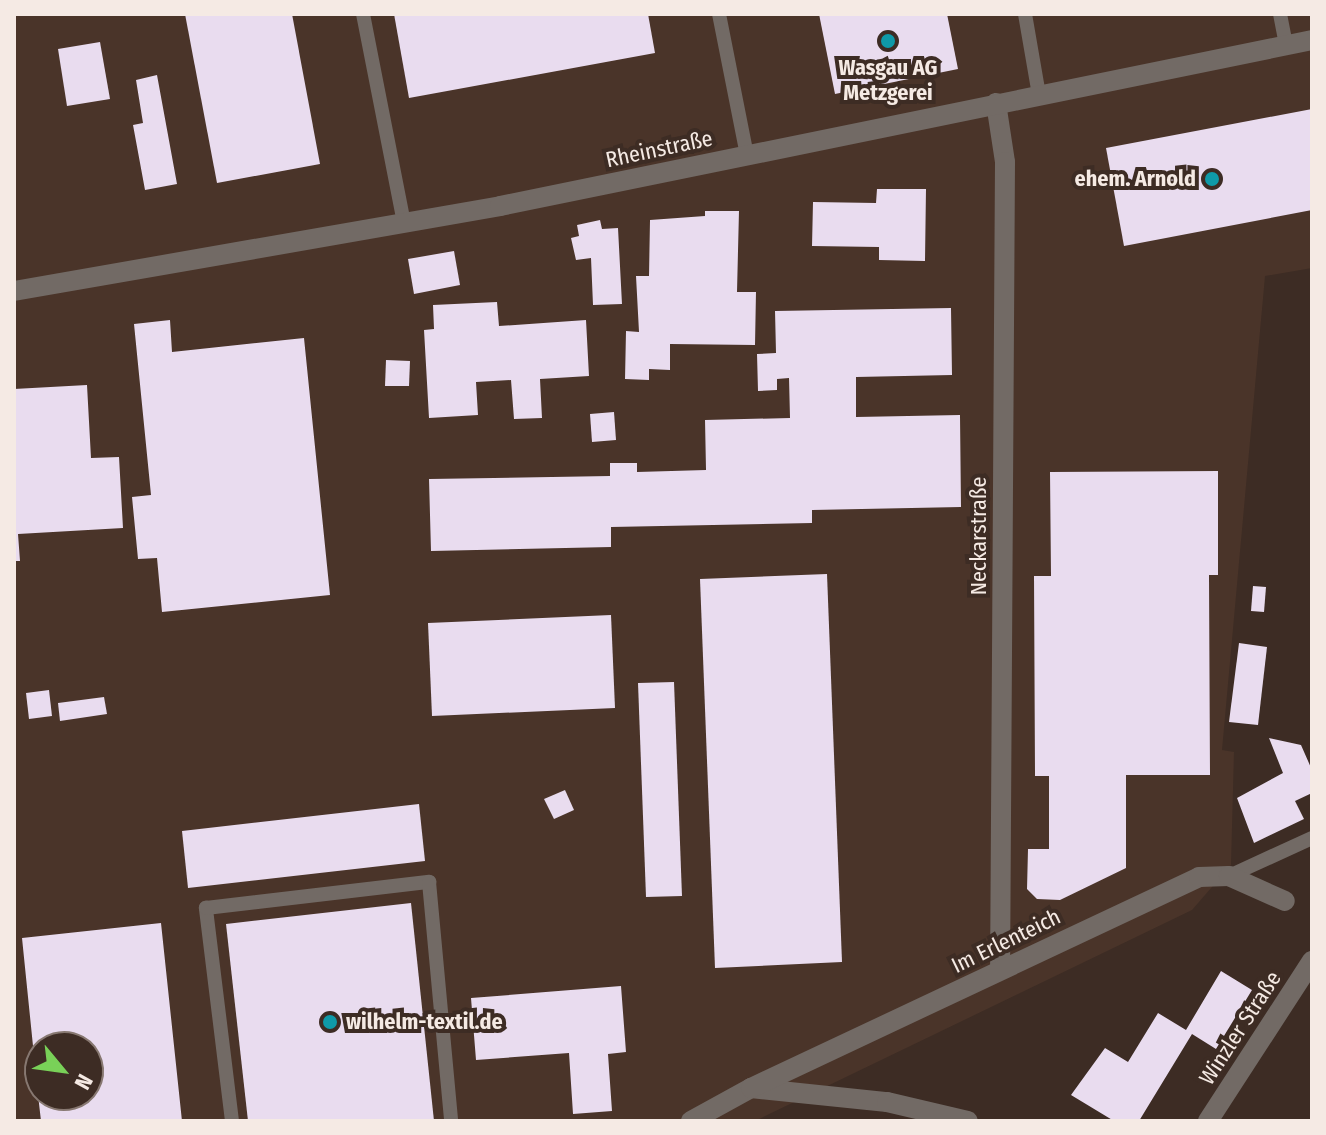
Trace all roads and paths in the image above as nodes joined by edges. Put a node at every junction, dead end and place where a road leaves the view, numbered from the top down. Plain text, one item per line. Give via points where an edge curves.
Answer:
1 (363, 14) edge
2 (719, 14) edge
3 (1025, 14) edge
4 (1280, 14) edge
5 (1312, 40) edge
6 (1286, 45) junction
7 (1039, 95) junction
8 (996, 103) junction
9 (747, 155) junction
10 (404, 223) junction
11 (14, 291) edge
12 (1312, 838) edge
13 (1229, 876) junction
14 (1285, 901) dead end
15 (1312, 961) edge
16 (1000, 969) junction
17 (751, 1088) junction
18 (232, 1121) edge
19 (451, 1121) edge
20 (691, 1121) edge
21 (968, 1121) edge
22 (1208, 1121) edge

1 - 10 lane
2 - 9 lane
3 - 7 lane
4 - 6 lane
5 - 6 street, Rheinstraße
6 - 7 street, Rheinstraße
7 - 8 street, Rheinstraße
8 - 9 street, Rheinstraße
8 - 16 street, Neckarstraße via 1005,162
9 - 10 street, Rheinstraße
10 - 11 street, Rheinstraße
12 - 13 lane
13 - 14 street
13 - 16 street, Im Erlenteich via 1199,877
15 - 22 street, Winzler Straße
16 - 17 street, Im Erlenteich
17 - 20 street, Im Erlenteich
17 - 21 street via 887,1102
18 - 19 lane via 206,908 429,882

